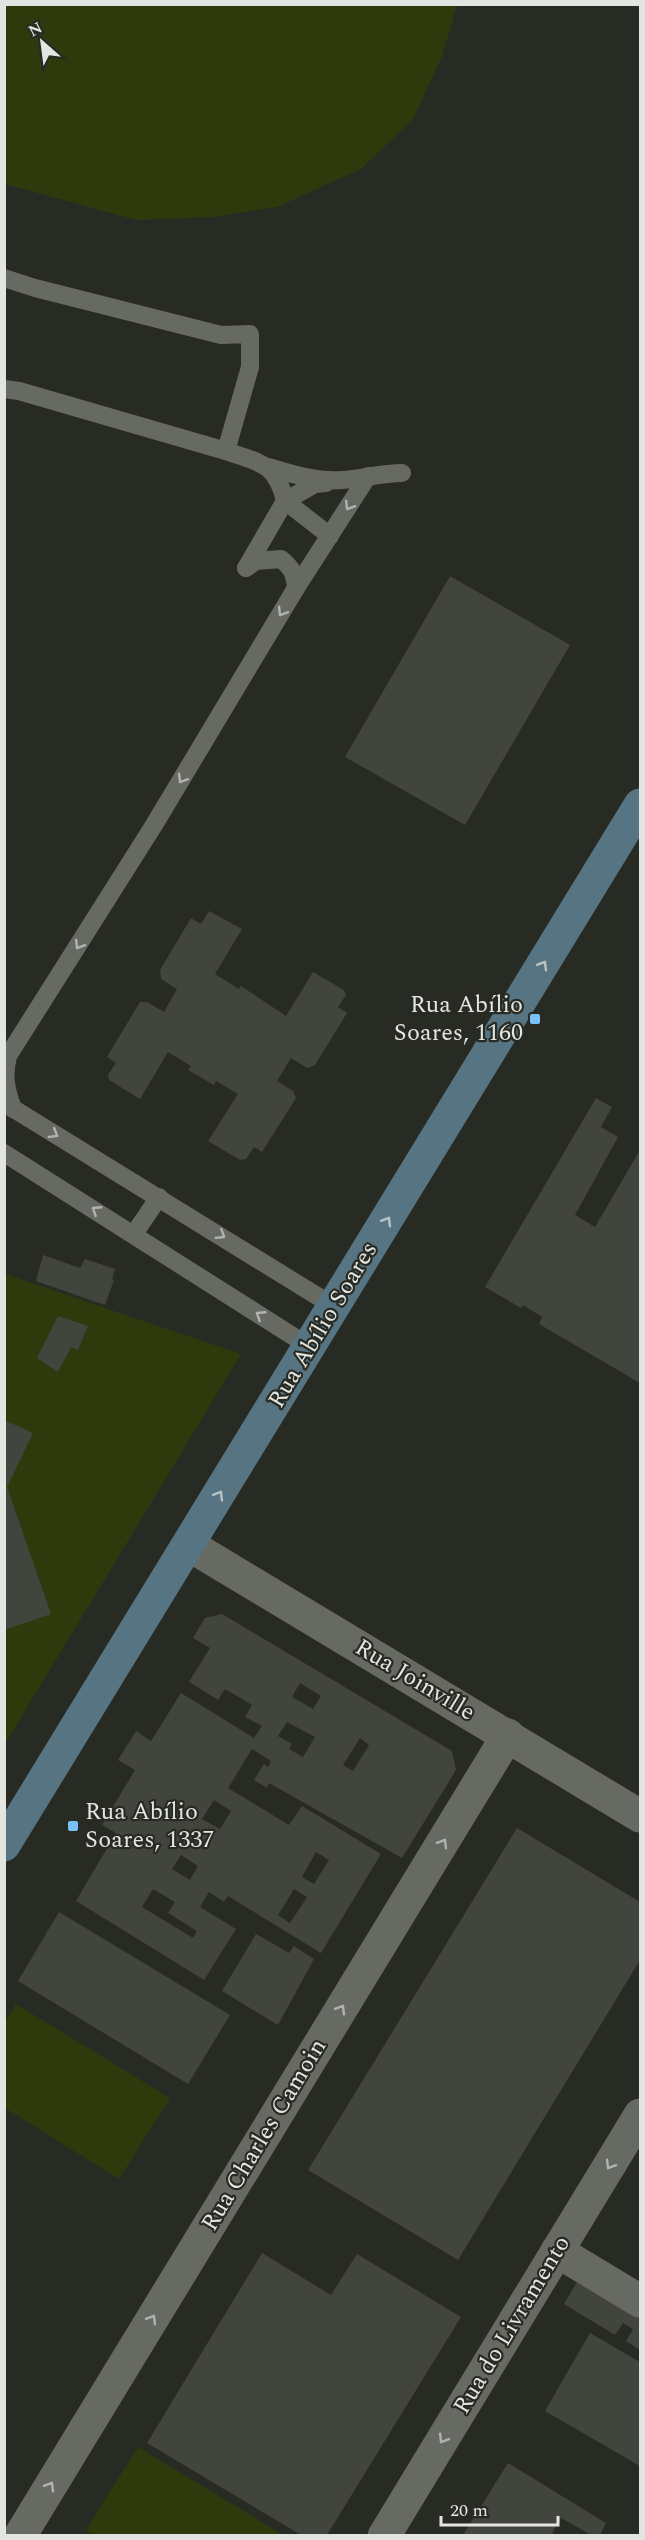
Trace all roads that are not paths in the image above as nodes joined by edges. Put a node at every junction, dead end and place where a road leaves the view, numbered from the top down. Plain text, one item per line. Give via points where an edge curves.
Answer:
1 (4, 278) edge
2 (4, 389) edge
3 (226, 451) junction
4 (269, 467) junction
5 (402, 473) dead end
6 (368, 476) junction
7 (341, 480) junction
8 (285, 501) junction
9 (330, 536) junction
10 (296, 588) junction
11 (640, 805) edge
12 (9, 1106) edge
13 (4, 1153) edge
14 (159, 1197) junction
15 (134, 1234) junction
16 (335, 1307) junction
17 (310, 1347) junction
18 (189, 1545) junction
19 (508, 1736) junction
20 (640, 1816) edge
21 (4, 1845) edge
22 (640, 2115) edge
23 (557, 2251) junction
24 (640, 2301) edge
25 (20, 2535) edge
26 (384, 2535) edge

1 - 3 lane via 222,335 250,334 250,367
2 - 3 lane
3 - 4 lane
4 - 7 lane via 302,477
4 - 8 lane via 281,483
5 - 6 lane
6 - 7 lane
6 -> 9 lane
7 - 8 lane via 315,484
8 - 9 lane
8 - 10 lane via 246,568 256,561 281,559 291,567
9 - 10 lane
10 -> 12 lane via 154,825 8,1056 5,1069
16 -> 11 street, Rua Abílio Soares
12 -> 14 lane
15 -> 13 lane
14 - 15 lane
14 -> 16 lane
17 -> 15 lane
16 - 17 street, Rua Abílio Soares
18 -> 17 street, Rua Abílio Soares
18 - 19 street, Rua Joinville
18 - 21 street, Rua Abílio Soares
19 - 20 street, Rua Joinville
25 -> 19 street, Rua Charles Camoin
22 -> 23 street, Rua do Livramento
23 - 24 street
23 -> 26 street, Rua do Livramento

